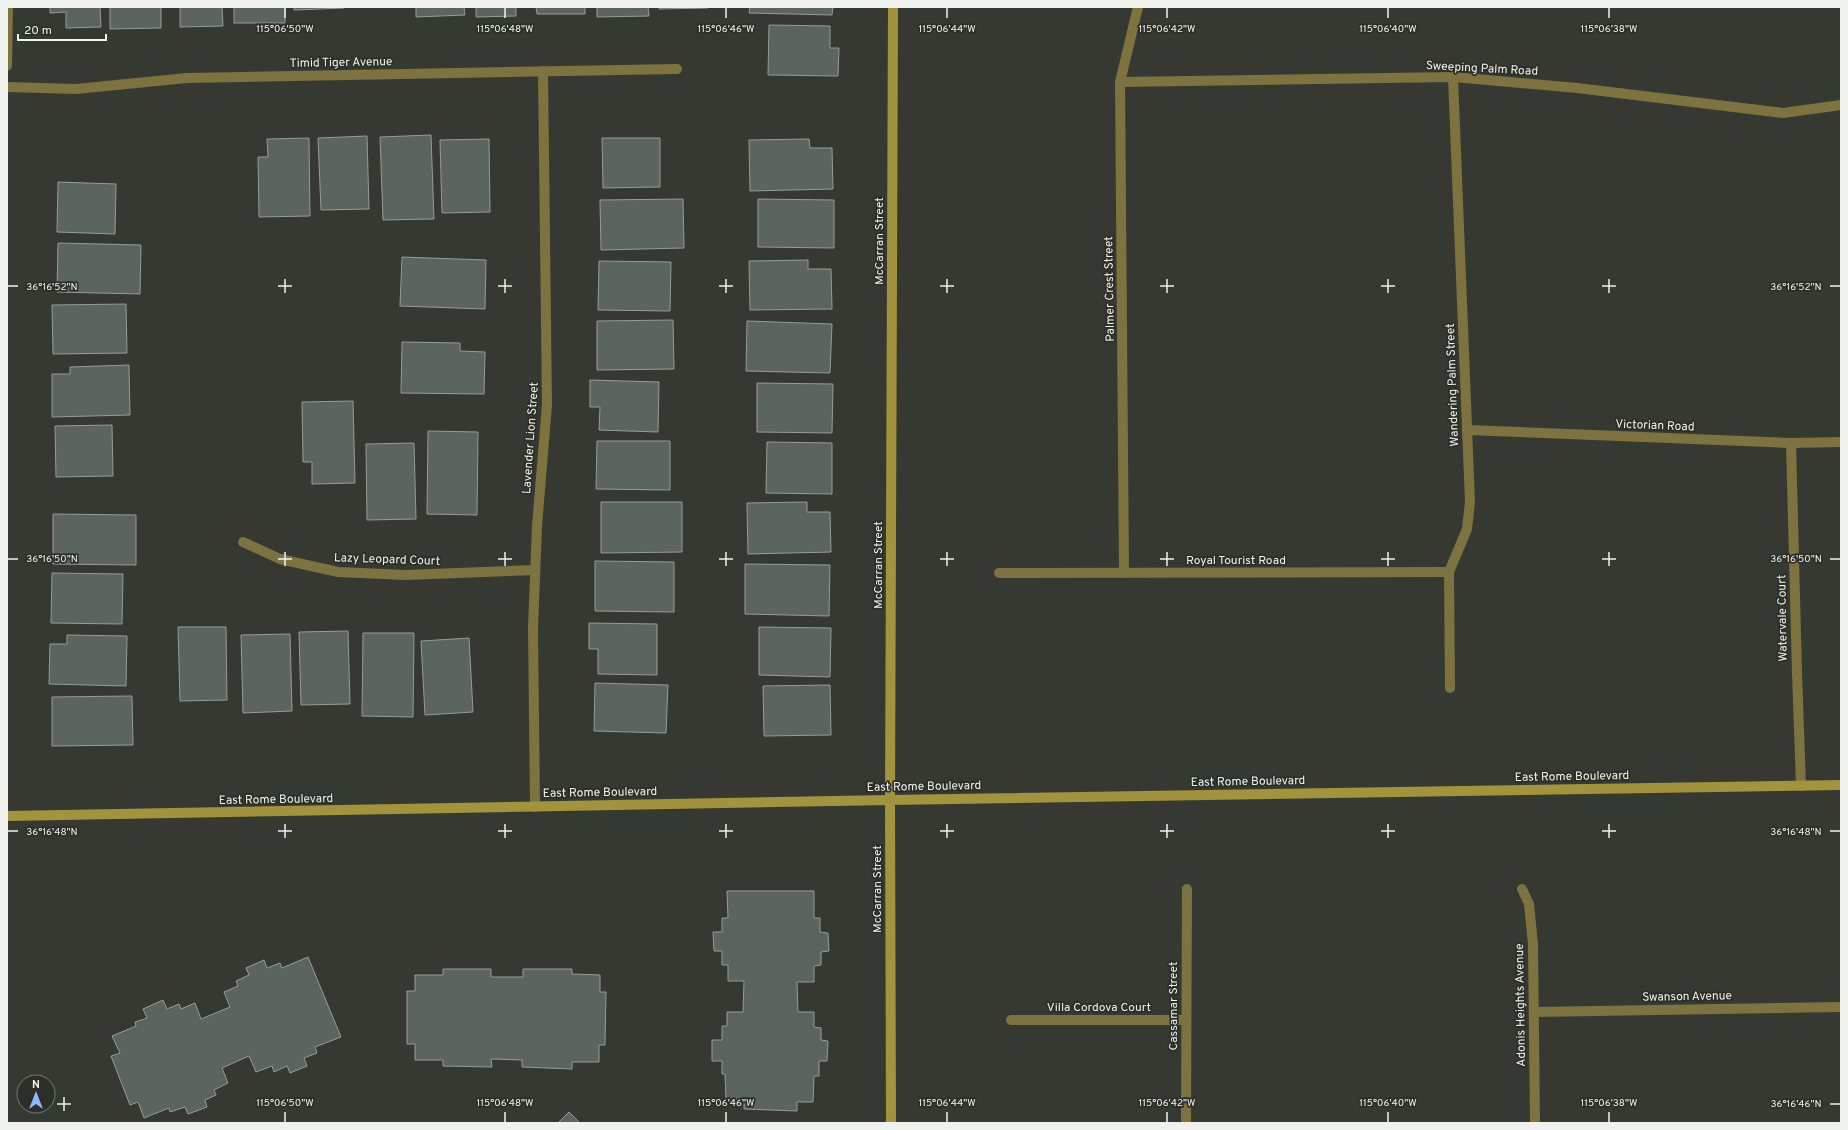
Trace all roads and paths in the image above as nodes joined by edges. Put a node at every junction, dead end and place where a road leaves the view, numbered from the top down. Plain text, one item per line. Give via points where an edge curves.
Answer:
1 (8, 7) edge
2 (893, 7) edge
3 (1138, 7) edge
4 (7, 66) edge
5 (677, 69) dead end
6 (543, 71) junction
7 (1453, 77) junction
8 (1120, 82) junction
9 (7, 86) edge
10 (1841, 105) edge
11 (1467, 430) junction
12 (1841, 442) edge
13 (1791, 443) junction
14 (244, 542) dead end
15 (535, 570) junction
16 (1449, 572) junction
17 (999, 573) dead end
18 (1124, 573) junction
19 (1450, 688) dead end
20 (1841, 785) edge
21 (1801, 786) junction
22 (890, 800) junction
23 (535, 807) junction
24 (7, 816) edge
25 (1187, 888) dead end
26 (1522, 888) dead end
27 (1841, 1007) edge
28 (1534, 1012) junction
29 (1011, 1020) dead end
30 (1186, 1020) junction
31 (891, 1123) edge
32 (1186, 1123) edge
33 (1535, 1123) edge

1 - 4 street
2 - 22 street, McCarran Street
3 - 8 street, Palmer Crest Street
5 - 6 street, Timid Tiger Avenue
6 - 9 street, Timid Tiger Avenue via 187,78 76,89
6 - 15 street, Lavender Lion Street via 547,405
7 - 8 street, Sweeping Palm Road
7 - 10 street, Sweeping Palm Road via 1577,88 1783,113
7 - 11 street, Wandering Palm Street
8 - 18 street, Palmer Crest Street
11 - 13 street, Victorian Road
11 - 16 street, Wandering Palm Street via 1470,502 1467,529
12 - 13 street, Victorian Road
13 - 21 street, Watervale Court
14 - 15 street, Lazy Leopard Court via 280,559 338,572 406,575
15 - 23 street, Lavender Lion Street
16 - 18 street, Royal Tourist Road
16 - 19 street, Wandering Palm Street
17 - 18 street, Royal Tourist Road
20 - 21 street, East Rome Boulevard
21 - 22 street, East Rome Boulevard
22 - 23 street, East Rome Boulevard
22 - 31 street, McCarran Street
23 - 24 street, East Rome Boulevard
25 - 30 street, Cassamar Street
26 - 28 street, Adonis Heights Avenue via 1529,904 1533,944
27 - 28 street, Swanson Avenue
28 - 33 street, Adonis Heights Avenue
29 - 30 street, Villa Cordova Court
30 - 32 street, Cassamar Street

